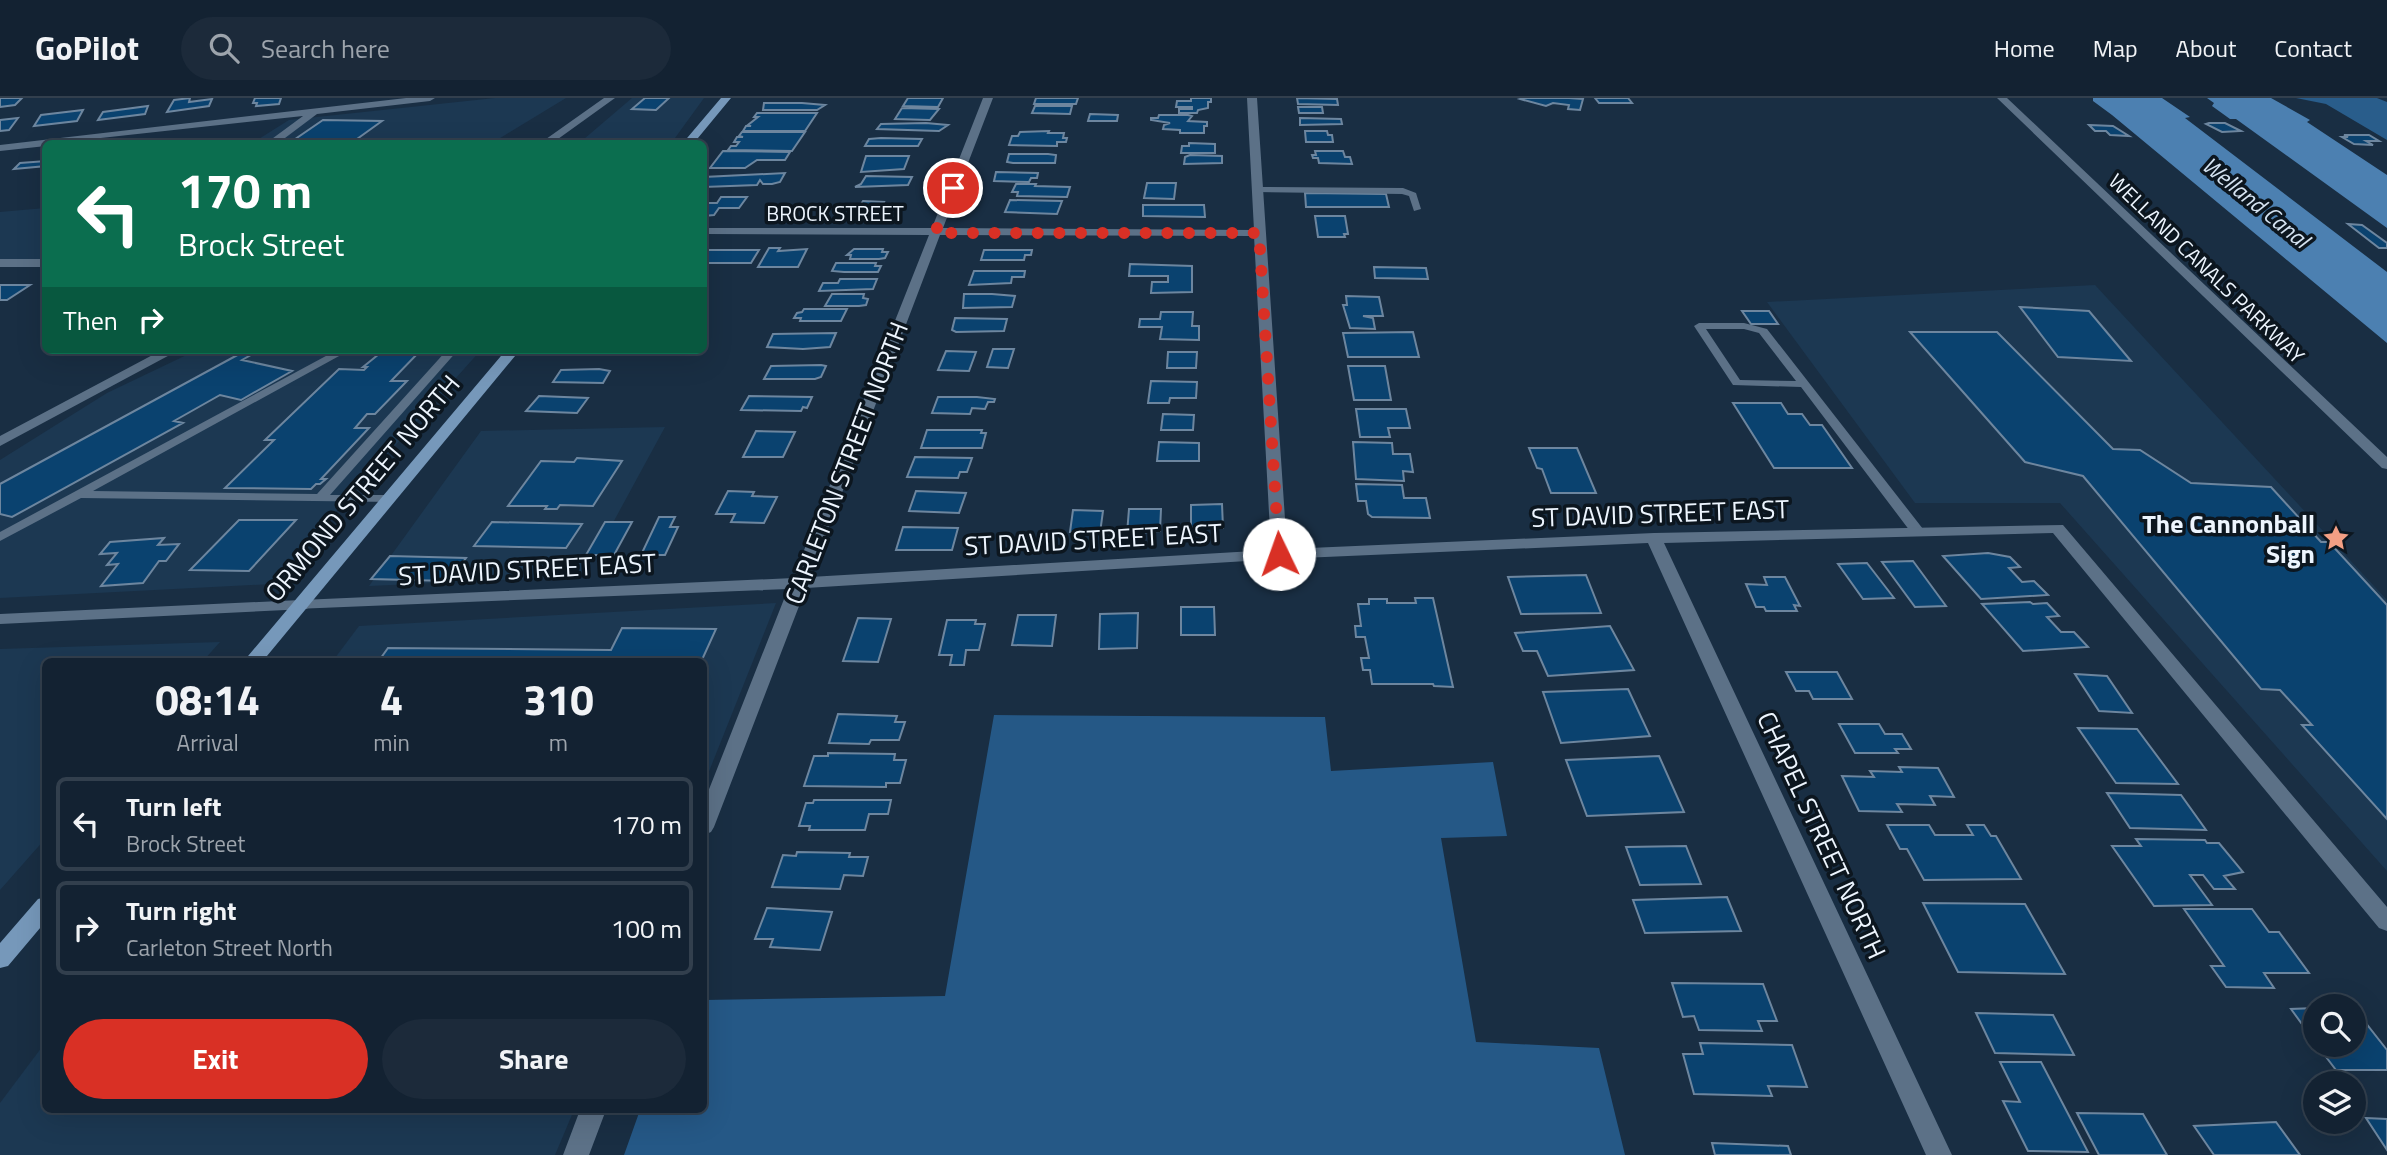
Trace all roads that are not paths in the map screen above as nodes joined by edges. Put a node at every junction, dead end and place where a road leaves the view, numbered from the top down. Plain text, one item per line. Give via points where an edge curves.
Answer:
1 (321, 98) edge
2 (430, 98) edge
3 (610, 98) edge
4 (726, 98) edge
5 (988, 98) edge
6 (1252, 98) edge
7 (2002, 98) edge
8 (317, 110) junction
9 (67, 140) edge
10 (276, 140) edge
11 (550, 140) edge
12 (690, 140) edge
13 (42, 143) edge
14 (0, 148) edge
15 (1257, 189) junction
16 (1417, 209) dead end
17 (707, 232) edge
18 (935, 233) junction
19 (1259, 233) junction
20 (0, 263) edge
21 (42, 263) edge
22 (165, 354) edge
23 (338, 354) edge
24 (449, 354) edge
25 (510, 354) edge
26 (1804, 384) junction
27 (0, 442) edge
28 (2387, 465) edge
29 (78, 495) junction
30 (320, 498) junction
31 (389, 499) junction
32 (1918, 532) junction
33 (0, 537) edge
34 (1654, 538) junction
35 (1279, 554) junction
36 (799, 583) junction
37 (301, 605) junction
38 (0, 619) edge
39 (255, 658) edge
40 (707, 819) edge
41 (42, 910) edge
42 (2387, 922) edge
43 (0, 959) edge
44 (592, 1113) edge
45 (576, 1155) edge
46 (1939, 1155) edge

1 - 8 street
2 - 8 street
3 - 11 street
4 - 12 main road
5 - 18 street, CARLETON STREET NORTH
6 - 15 street
7 - 28 street, WELLAND CANALS PARKWAY
8 - 9 street
8 - 10 street
13 - 14 street
15 - 16 lane via 1403,191 1413,195
15 - 19 street
17 - 18 street, BROCK STREET
18 - 19 street, BROCK STREET
18 - 36 street, CARLETON STREET NORTH
19 - 35 street
20 - 21 street
22 - 27 street
23 - 29 lane
24 - 30 lane
25 - 31 main road, ORMOND STREET NORTH
26 - 26 lane via 1763,331 1744,326 1699,326 1737,383
26 - 32 lane
29 - 30 lane
29 - 33 lane
30 - 31 lane
31 - 37 main road, ORMOND STREET NORTH
32 - 34 street, ST DAVID STREET EAST
32 - 42 street, ST DAVID STREET EAST via 2057,528
34 - 35 street, ST DAVID STREET EAST
34 - 46 street, CHAPEL STREET NORTH
35 - 36 street, ST DAVID STREET EAST
36 - 37 street, ST DAVID STREET EAST
36 - 40 street, CARLETON STREET NORTH
37 - 38 street, ST DAVID STREET EAST
37 - 39 main road, ORMOND STREET NORTH
41 - 43 main road
44 - 45 street

